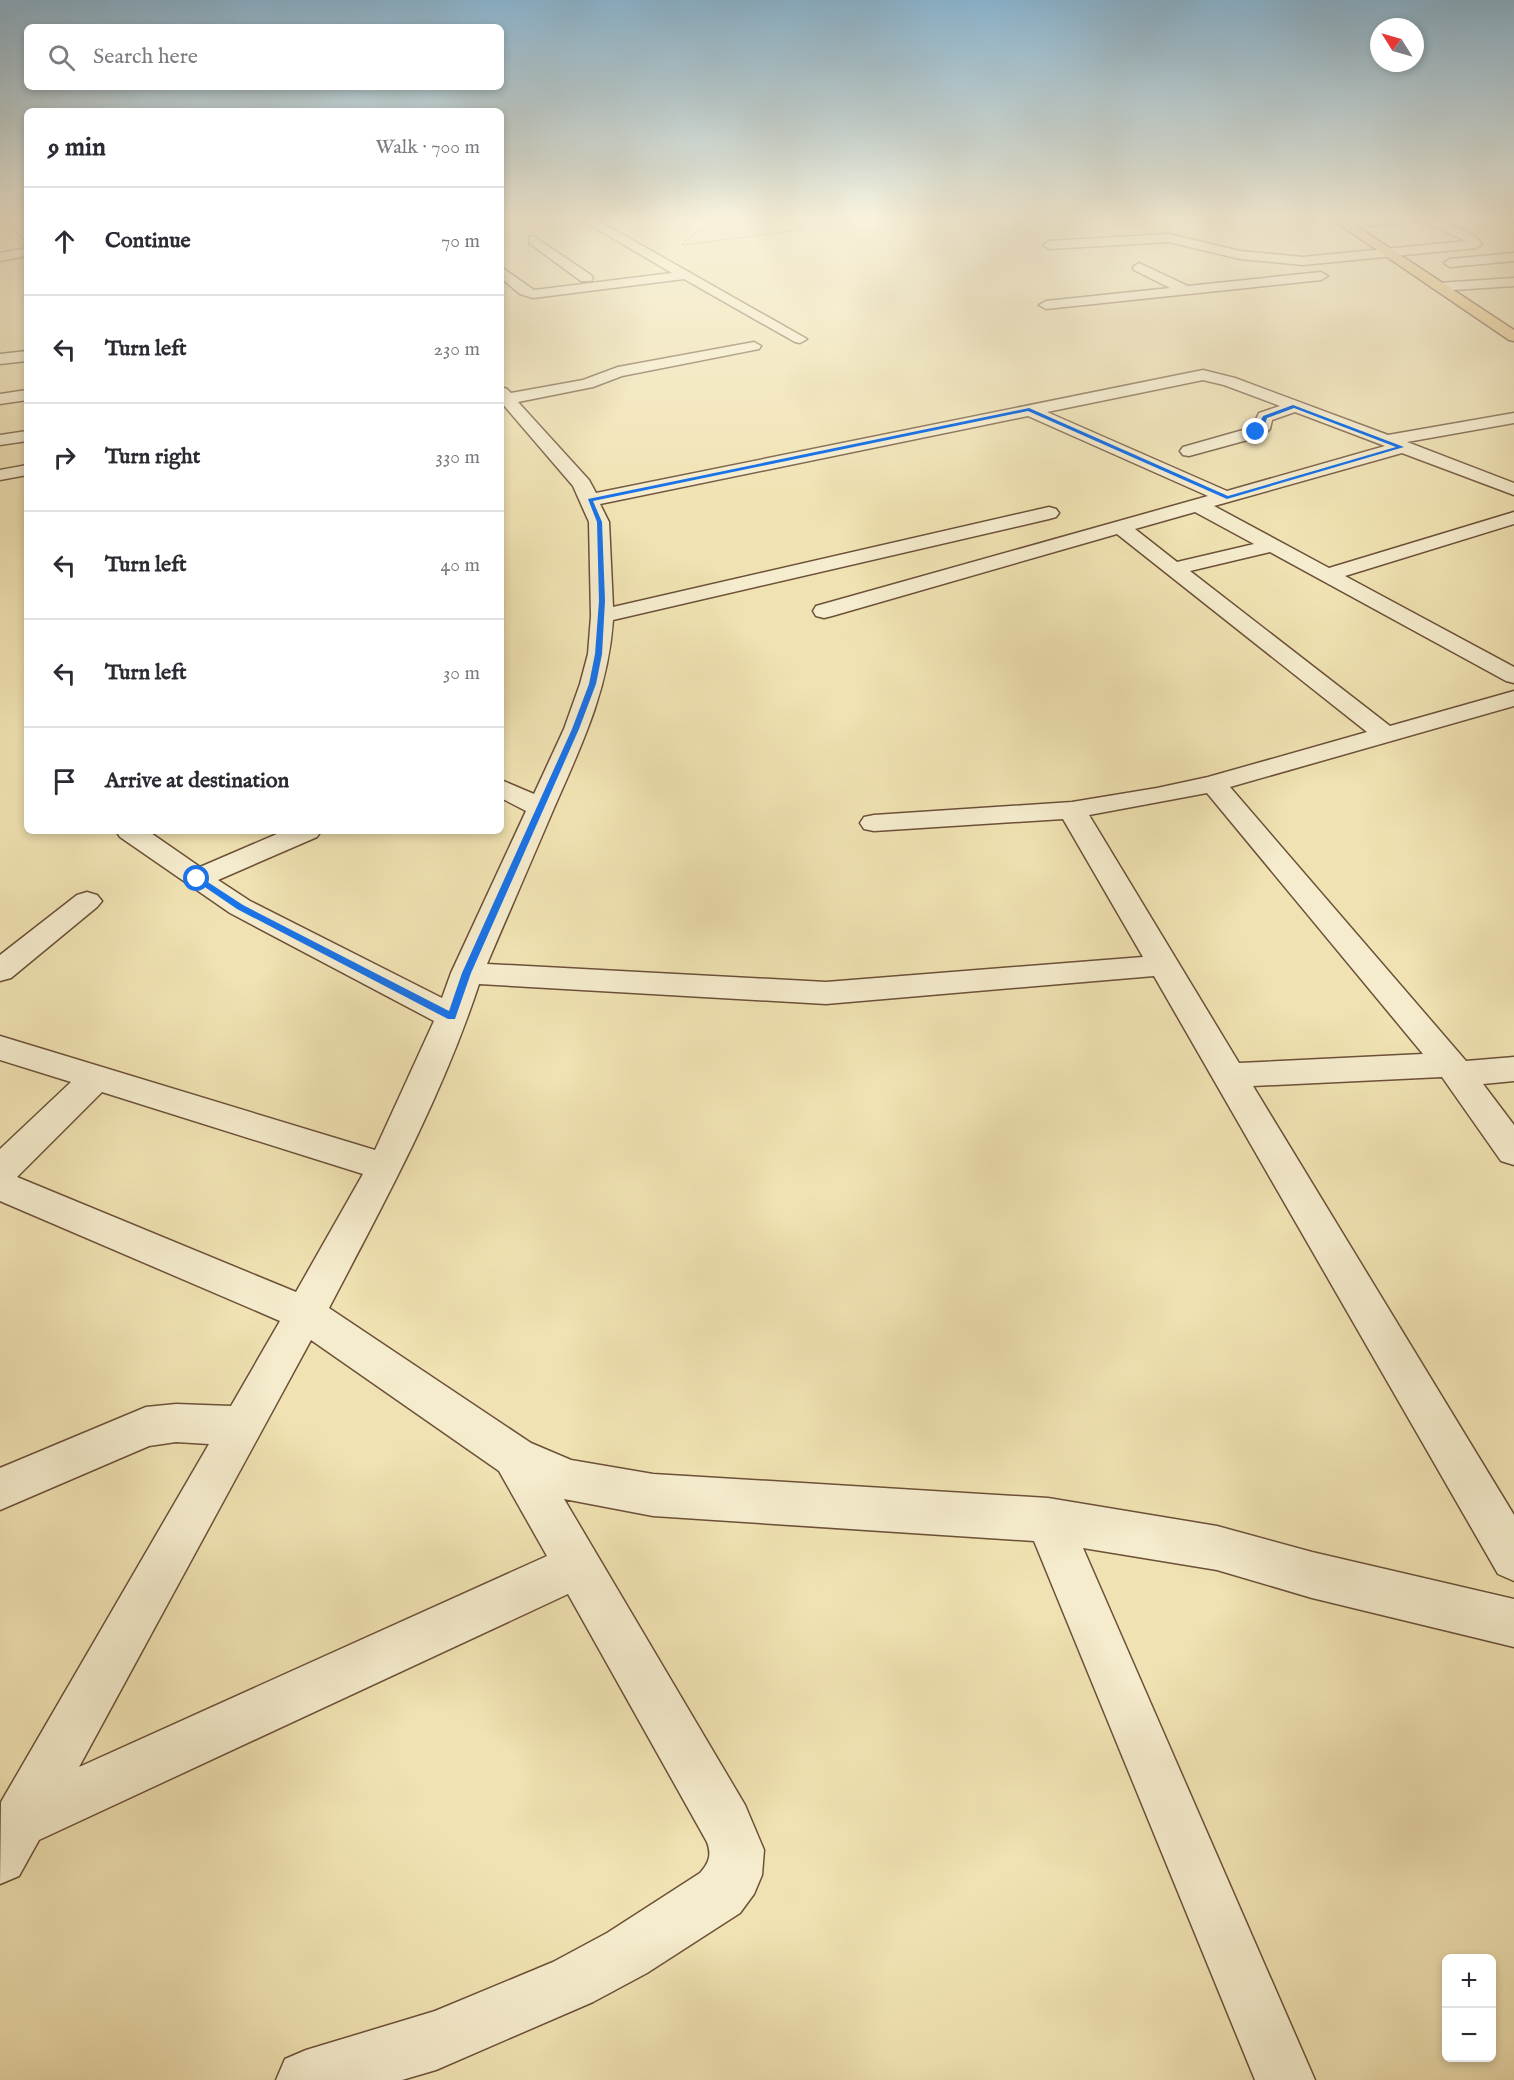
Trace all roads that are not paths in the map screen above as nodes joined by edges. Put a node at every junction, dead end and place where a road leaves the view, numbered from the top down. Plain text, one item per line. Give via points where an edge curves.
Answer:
1 (753, 313) edge
2 (1478, 313) edge
3 (1514, 336) edge
4 (800, 339) dead end
5 (754, 346) dead end
6 (24, 356) edge
7 (0, 359) edge
8 (24, 395) edge
9 (504, 395) edge
10 (0, 399) edge
11 (1294, 406) junction
12 (1029, 410) junction
13 (1514, 418) edge
14 (24, 436) edge
15 (0, 440) edge
16 (1393, 444) junction
17 (1189, 451) dead end
18 (24, 471) edge
19 (0, 475) edge
20 (1514, 489) edge
21 (1227, 498) junction
22 (590, 500) junction
23 (1198, 506) junction
24 (1049, 513) dead end
25 (1514, 518) edge
26 (1121, 528) junction
27 (1272, 546) junction
28 (1173, 569) junction
29 (1327, 575) junction
30 (824, 611) dead end
31 (602, 616) junction
32 (1512, 695) edge
33 (1386, 735) junction
34 (1213, 784) junction
35 (504, 790) edge
36 (540, 808) junction
37 (1072, 810) junction
38 (874, 823) dead end
39 (134, 834) edge
40 (300, 834) edge
41 (197, 879) junction
42 (87, 901) dead end
43 (1165, 965) junction
44 (0, 971) edge
45 (467, 973) junction
46 (452, 1017) junction
47 (0, 1048) edge
48 (1514, 1069) edge
49 (1454, 1070) junction
50 (1231, 1075) junction
51 (96, 1077) junction
52 (1514, 1151) edge
53 (385, 1167) junction
54 (0, 1171) edge
55 (0, 1185) edge
56 (305, 1314) junction
57 (241, 1426) junction
58 (515, 1456) junction
59 (0, 1489) edge
60 (1048, 1520) junction
61 (1514, 1558) edge
62 (578, 1565) junction
63 (1514, 1623) edge
64 (10, 1839) edge
65 (306, 2080) edge
66 (1285, 2080) edge

1 - 4 street
2 - 3 highway
5 - 9 street via 618,372 587,384
6 - 7 street
8 - 10 street
9 - 22 street via 582,484
11 - 12 street via 1203,375
11 - 16 street
11 - 17 street via 1265,417 1256,432
12 - 21 street
12 - 22 street
13 - 16 street
14 - 15 street
16 - 20 street
16 - 21 street
18 - 19 street
21 - 23 street
22 - 31 street via 599,522
23 - 26 street
23 - 27 street
24 - 31 street
25 - 29 street
26 - 28 street
26 - 30 street
27 - 28 street
27 - 29 street
28 - 33 street
29 - 32 street
31 - 36 street via 592,684
32 - 33 street
33 - 34 street
34 - 37 street
34 - 49 street
35 - 36 street
36 - 45 street
37 - 38 street
37 - 43 street
39 - 41 street
40 - 41 street
41 - 46 street via 240,907
42 - 44 street
43 - 45 street via 826,993
43 - 50 street
45 - 46 street
46 - 53 street
47 - 51 street
48 - 49 street
49 - 50 street
49 - 52 street
50 - 61 street
51 - 53 street
51 - 54 street
53 - 56 street
55 - 56 street
56 - 57 street
56 - 58 street
57 - 59 street via 176,1423 146,1427
57 - 64 street
58 - 60 street via 568,1480 654,1496
58 - 62 street
60 - 63 street via 1217,1548
60 - 66 street
62 - 64 street
62 - 65 street via 726,1824 737,1850 735,1875 720,1893 698,1909 573,1982 436,2040

